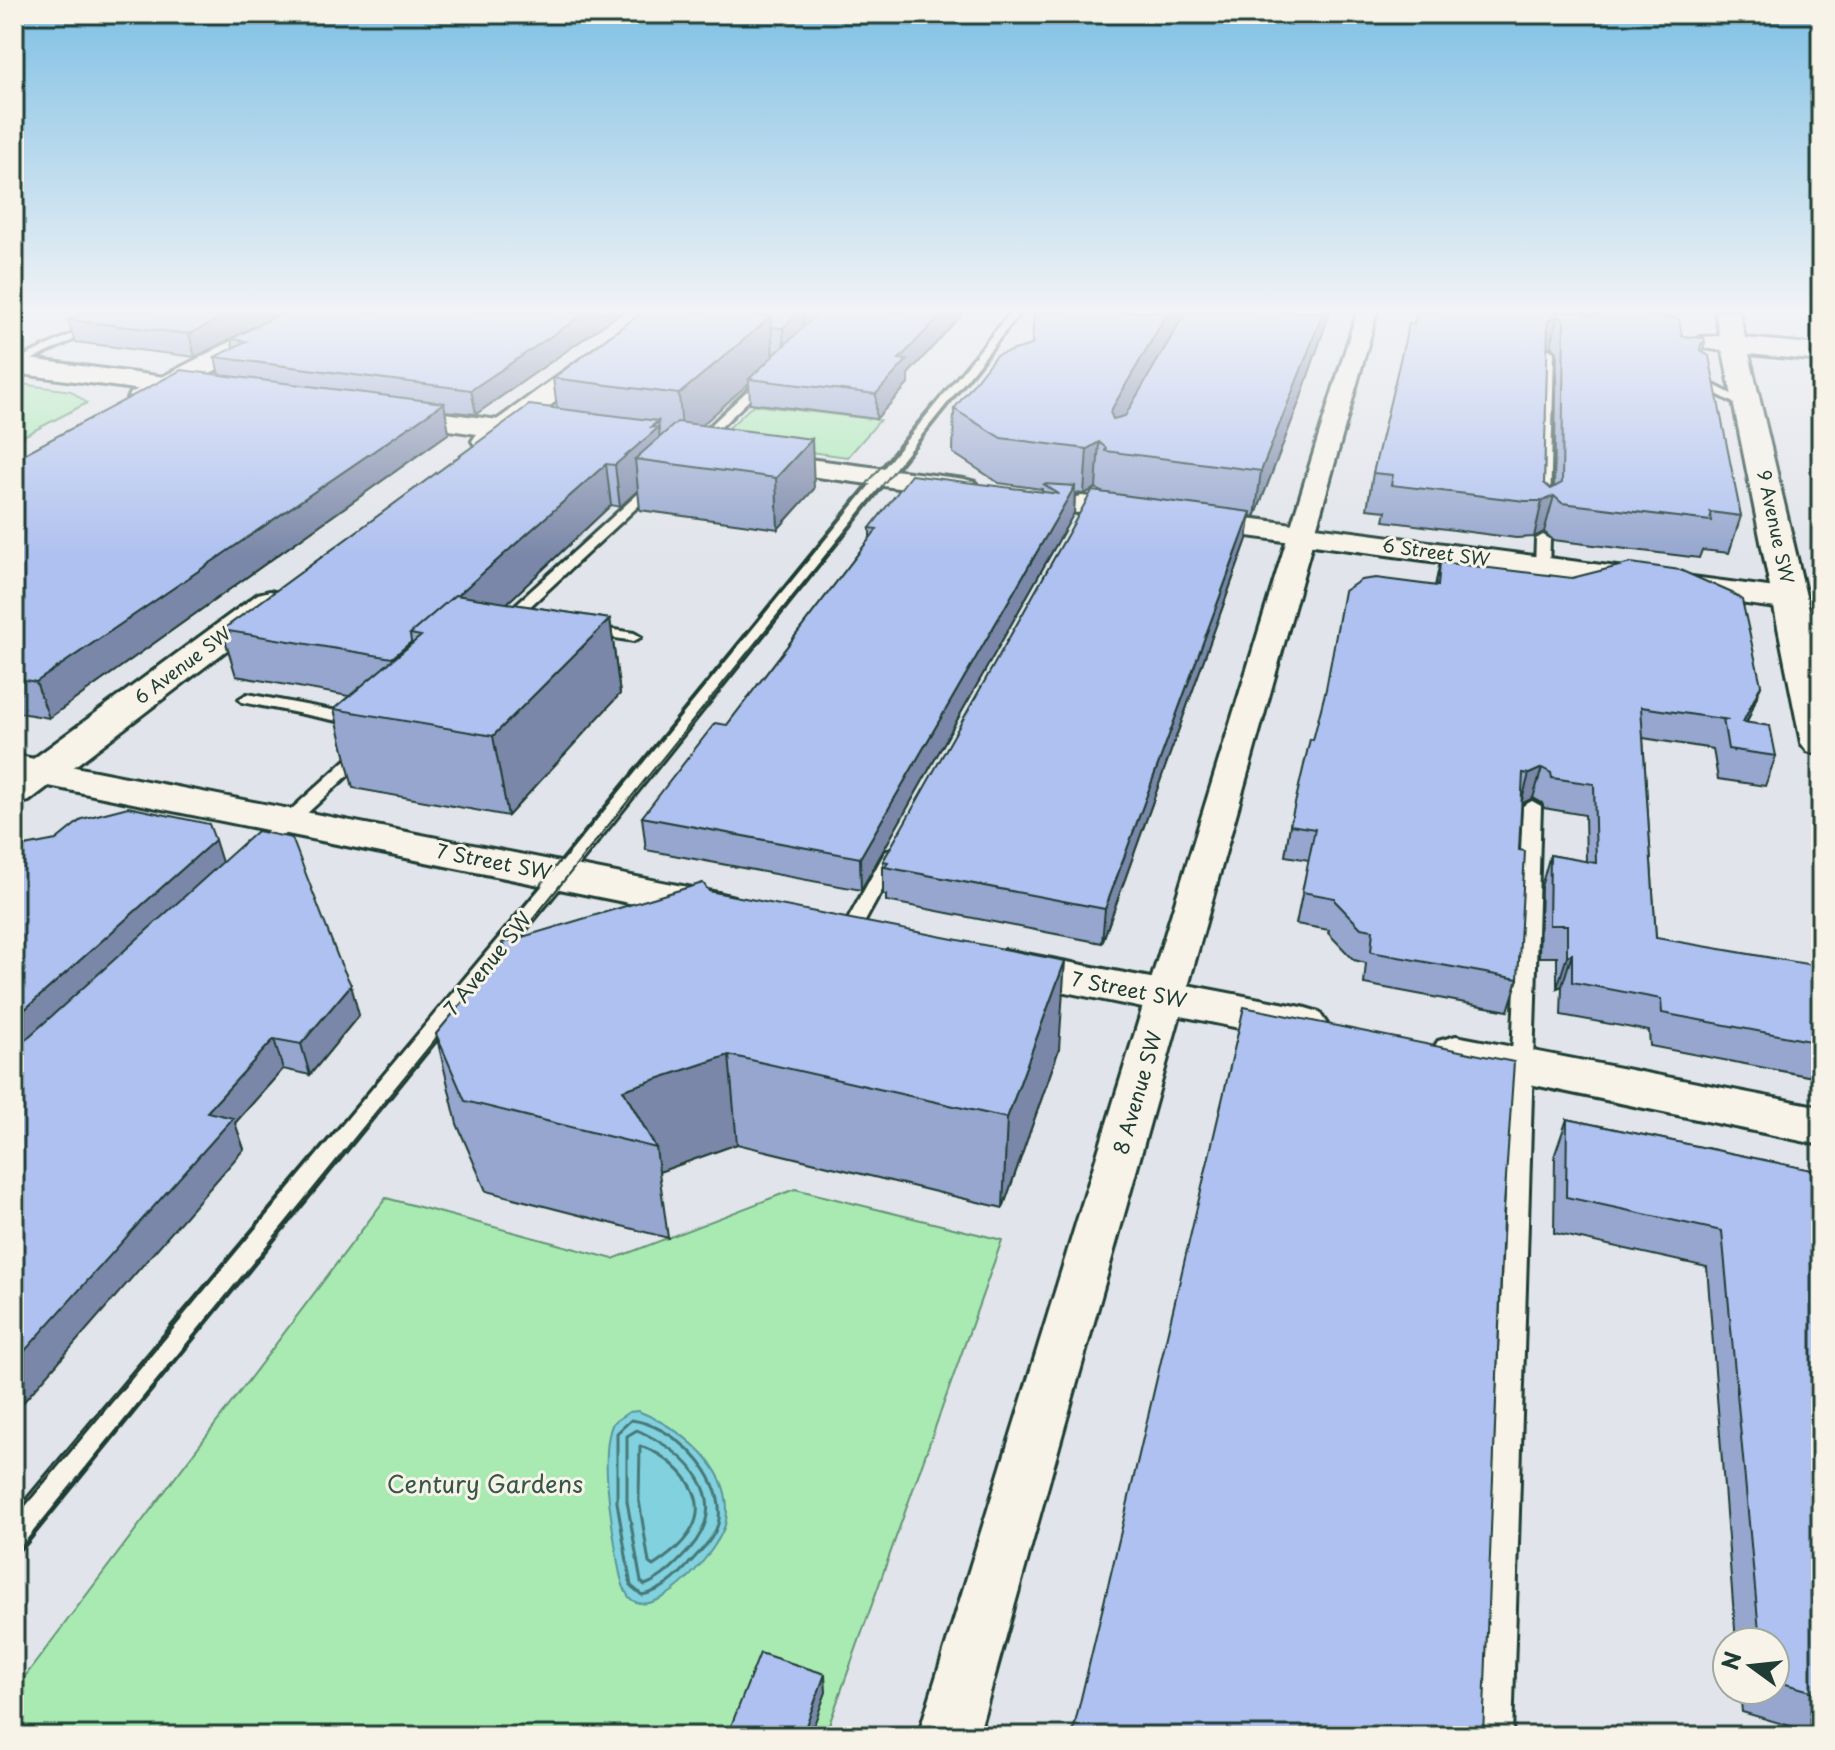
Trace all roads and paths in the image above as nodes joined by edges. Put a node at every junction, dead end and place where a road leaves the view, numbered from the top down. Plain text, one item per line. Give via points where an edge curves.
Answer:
1 (151, 394) edge
2 (232, 394) edge
3 (553, 394) edge
4 (748, 394) edge
5 (949, 394) edge
6 (1343, 394) edge
7 (1548, 394) edge
8 (1724, 394) edge
9 (1746, 394) edge
10 (242, 395) edge
11 (1749, 407) junction
12 (363, 411) edge
13 (112, 414) edge
14 (501, 429) junction
15 (579, 439) edge
16 (462, 458) edge
17 (676, 459) junction
18 (880, 477) junction
19 (987, 492) edge
20 (1086, 506) edge
21 (1544, 519) edge
22 (1302, 535) junction
23 (294, 584) edge
24 (1802, 609) edge
25 (511, 623) edge
26 (572, 628) edge
27 (634, 637) dead end
28 (247, 699) dead end
29 (1821, 743) edge
30 (23, 777) edge
31 (1532, 806) edge
32 (288, 821) junction
33 (905, 833) edge
34 (245, 861) edge
35 (561, 876) junction
36 (827, 929) joint
37 (969, 958) edge
38 (1165, 998) junction
39 (1344, 1032) edge
40 (1419, 1046) edge
41 (1524, 1066) junction
42 (1821, 1126) edge
43 (14, 1536) edge
44 (948, 1736) edge
45 (1497, 1736) edge

1 - 13 street
2 - 10 street
3 - 14 street
4 - 17 lane
5 - 18 lane, 7 Avenue SW
6 - 22 street, 8 Avenue SW
7 - 21 lane
8 - 11 lane
9 - 11 street, 9 Avenue SW
11 - 24 street, 9 Avenue SW
12 - 14 street
14 - 15 street
14 - 16 street
17 - 18 street
17 - 25 lane
18 - 19 street
18 - 35 lane, 7 Avenue SW
20 - 22 street, 6 Street SW
22 - 24 street, 6 Street SW via 1542,553
22 - 38 street, 8 Avenue SW
23 - 30 street, 6 Avenue SW
24 - 29 street, 9 Avenue SW
26 - 27 lane
28 - 32 lane via 379,730
30 - 32 street, 7 Street SW
31 - 41 lane
32 - 34 lane
32 - 35 street, 7 Street SW
33 - 36 lane
35 - 36 street, 7 Street SW
35 - 43 lane, 7 Avenue SW
37 - 38 street, 7 Street SW
38 - 39 street, 7 Street SW
38 - 44 street, 8 Avenue SW
40 - 41 street
41 - 42 street
41 - 45 lane

